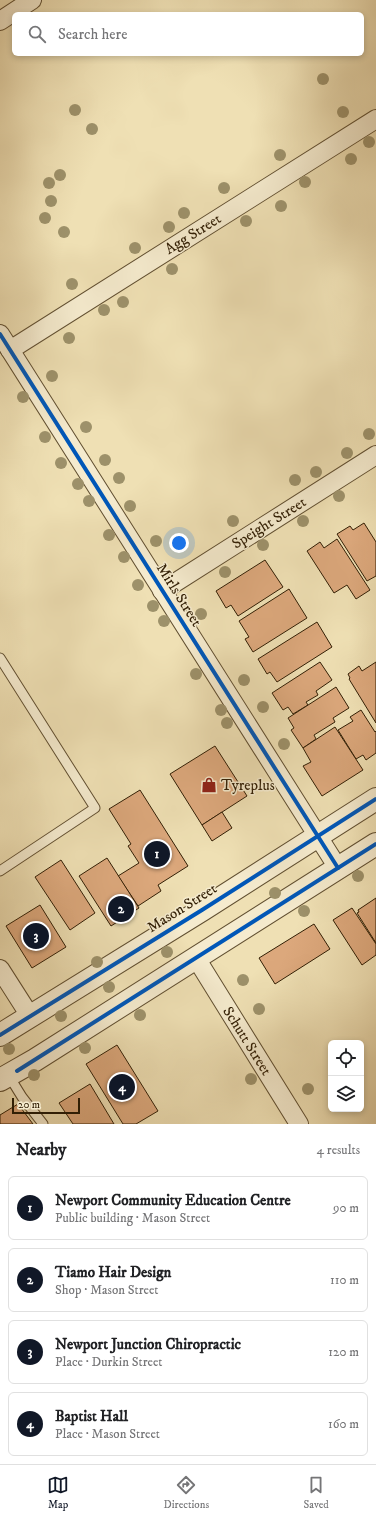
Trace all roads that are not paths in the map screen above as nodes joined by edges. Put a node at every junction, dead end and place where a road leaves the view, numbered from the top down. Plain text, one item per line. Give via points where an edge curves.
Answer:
1 (32, 0) edge
2 (12, 12) edge
3 (13, 12) edge
4 (0, 20) edge
5 (376, 119) edge
6 (0, 334) edge
7 (10, 350) junction
8 (376, 455) edge
9 (162, 591) junction
10 (0, 658) edge
11 (376, 799) edge
12 (318, 836) junction
13 (376, 845) edge
14 (338, 868) junction
15 (0, 871) edge
16 (196, 958) junction
17 (0, 969) edge
18 (30, 1016) junction
19 (0, 1034) edge
20 (4, 1078) edge
21 (44, 1124) edge
22 (299, 1124) edge

1 - 3 street
2 - 4 street
5 - 7 street, Agg Street
6 - 7 street, Mirls Street
7 - 9 street, Mirls Street
8 - 9 street, Speight Street
9 - 12 street, Mirls Street
10 - 15 lane via 96,808
11 - 12 street, Mason Street
12 - 14 street, Mirls Street
12 - 18 street, Mason Street
13 - 14 street
14 - 16 street
16 - 20 street
16 - 22 street, Schutt Street
17 - 18 street
18 - 19 street, Mason Street
20 - 21 lane

